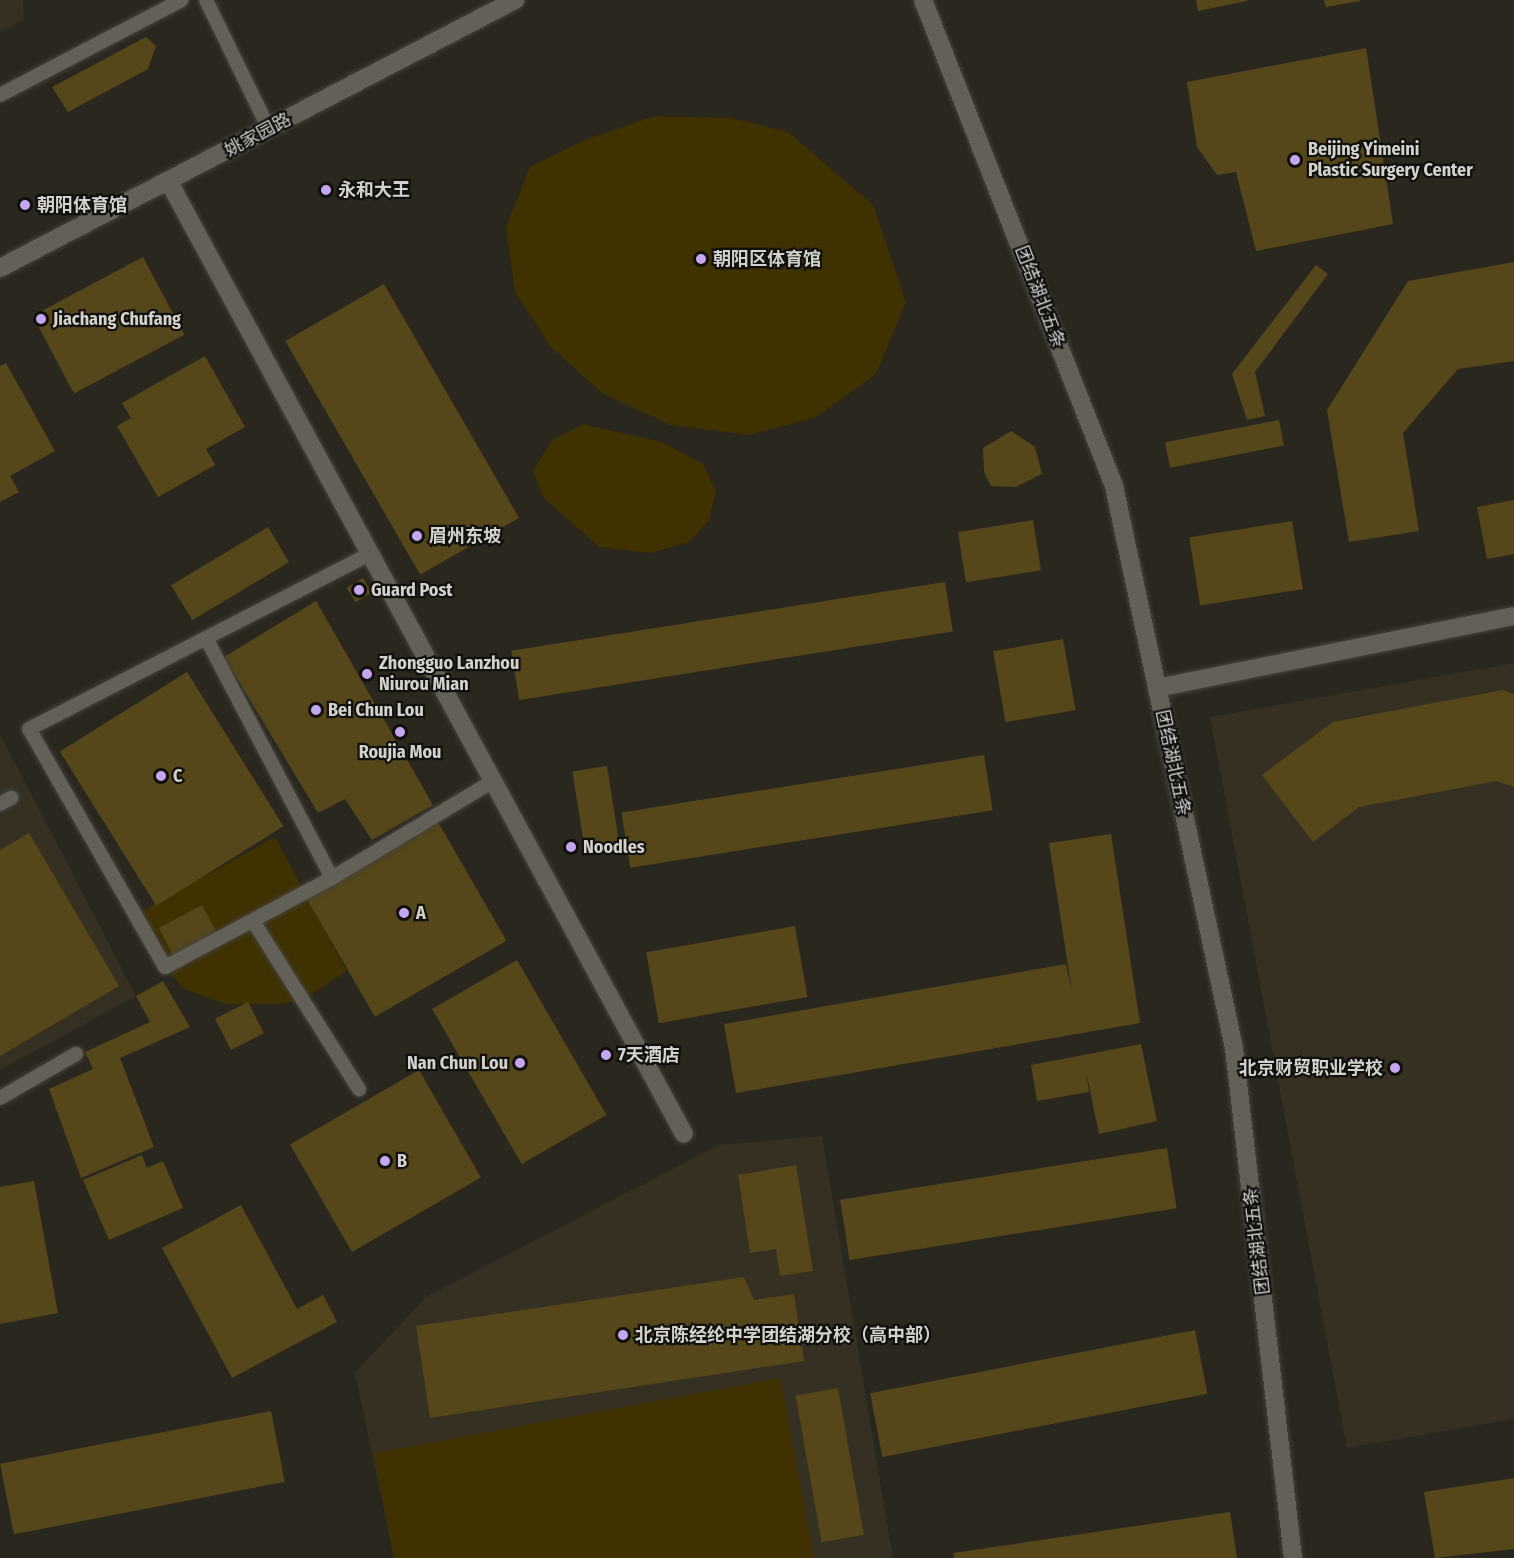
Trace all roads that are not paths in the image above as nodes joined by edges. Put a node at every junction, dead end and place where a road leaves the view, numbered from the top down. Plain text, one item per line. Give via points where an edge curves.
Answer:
1 (182, 0) edge
2 (206, 0) edge
3 (515, 0) edge
4 (923, 0) edge
5 (0, 95) edge
6 (269, 129) junction
7 (169, 182) junction
8 (0, 268) edge
9 (370, 554) junction
10 (1514, 616) edge
11 (206, 639) junction
12 (1157, 688) junction
13 (492, 782) junction
14 (332, 878) junction
15 (253, 921) junction
16 (76, 1054) dead end
17 (359, 1089) dead end
18 (0, 1098) edge
19 (684, 1134) dead end
20 (1293, 1558) edge

1 - 5 lane
2 - 6 lane
3 - 6 street, 姚家园路
4 - 12 street, 团结湖北五条 via 1114,486
6 - 7 street, 姚家园路
7 - 8 street, 姚家园路
7 - 9 street
9 - 11 lane
9 - 13 street
10 - 12 street
11 - 14 lane
11 - 15 lane via 29,729 165,967
12 - 20 street, 团结湖北五条 via 1234,1048
13 - 14 lane
13 - 19 street
14 - 15 lane
15 - 17 lane
16 - 18 lane

